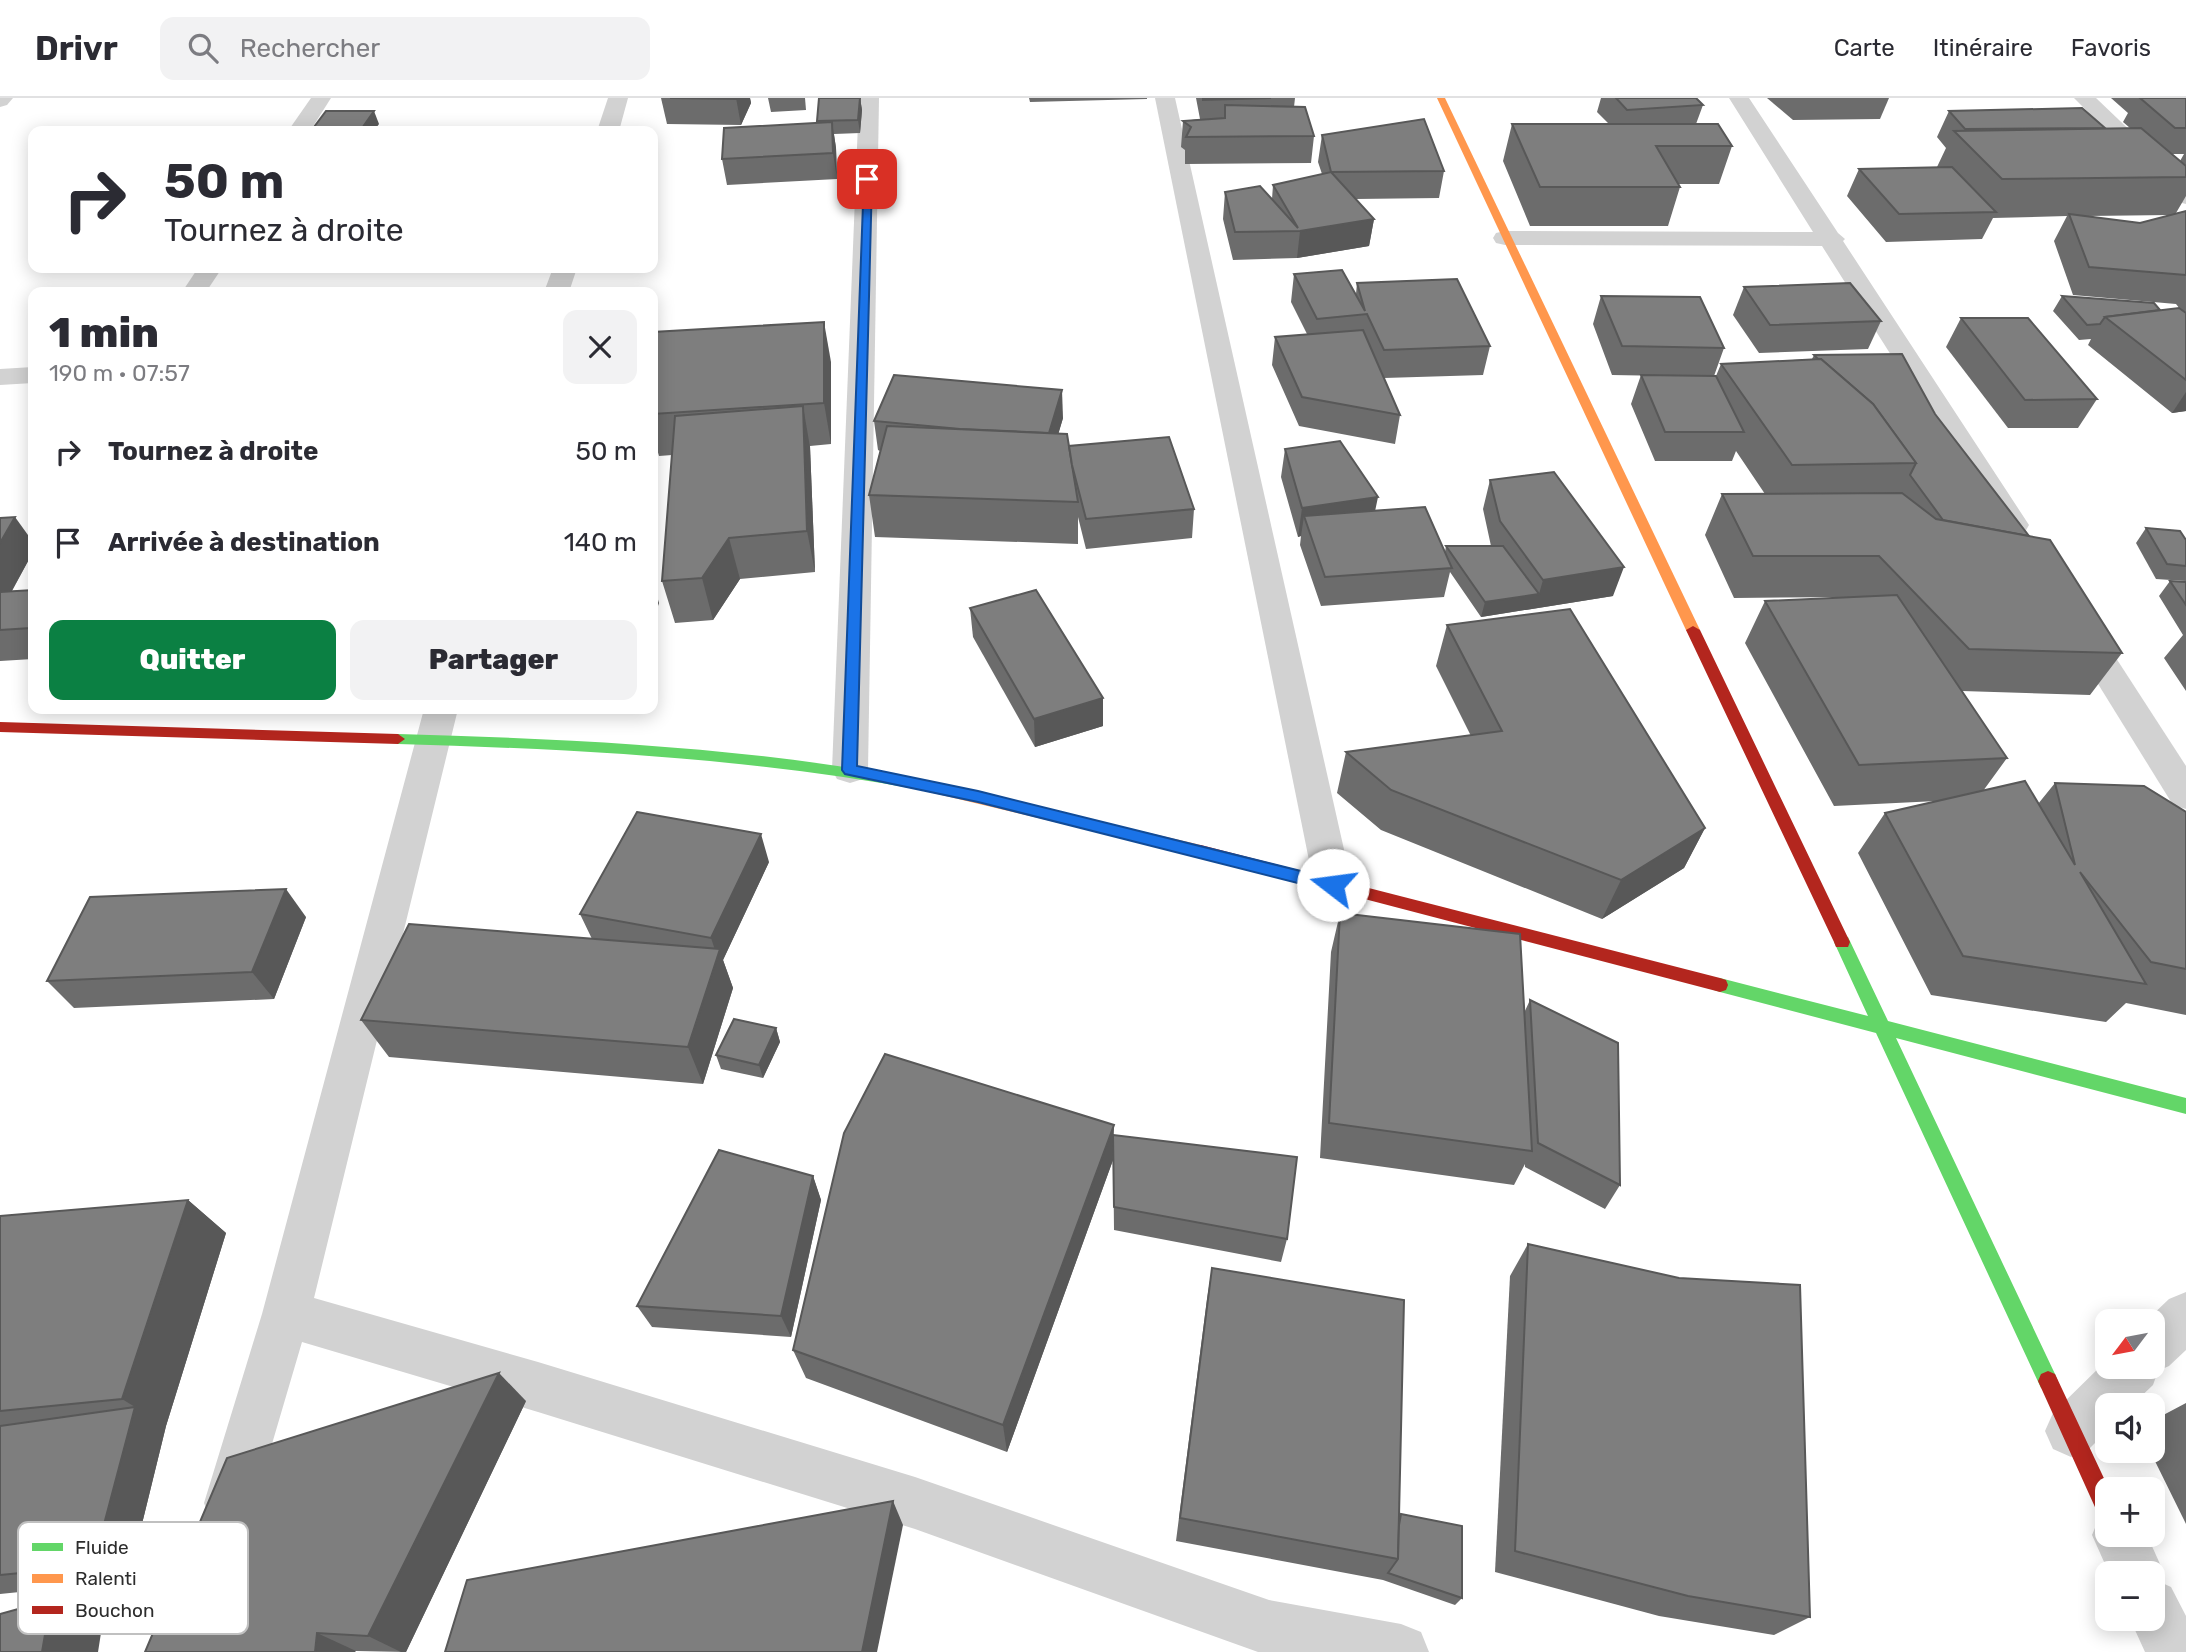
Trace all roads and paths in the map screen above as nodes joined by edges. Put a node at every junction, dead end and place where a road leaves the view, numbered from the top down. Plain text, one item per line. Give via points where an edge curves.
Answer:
1 (321, 98) edge
2 (618, 98) edge
3 (869, 98) edge
4 (1165, 98) edge
5 (1441, 98) edge
6 (1740, 98) edge
7 (2084, 98) edge
8 (302, 126) edge
9 (610, 126) edge
10 (2186, 197) edge
11 (1505, 238) junction
12 (1833, 239) junction
13 (28, 376) edge
14 (0, 377) edge
15 (2031, 552) edge
16 (2068, 610) edge
17 (437, 724) edge
18 (0, 727) edge
19 (850, 770) junction
20 (2186, 795) edge
21 (1333, 885) junction
22 (1884, 1030) junction
23 (2186, 1106) edge
24 (286, 1314) junction
25 (2186, 1316) edge
26 (2165, 1336) edge
27 (2123, 1379) edge
28 (2071, 1431) junction
29 (2095, 1482) edge
30 (224, 1522) edge
31 (2164, 1631) edge
32 (1269, 1640) edge
33 (1401, 1652) edge
34 (2174, 1652) edge

1 - 8 street
2 - 9 street
3 - 19 street
4 - 21 street
5 - 11 street
6 - 12 street
7 - 10 street
11 - 12 street
11 - 22 street
12 - 15 street
13 - 14 street
16 - 20 street
17 - 18 street
17 - 19 street
17 - 24 street
19 - 21 street via 1006,803
21 - 22 street
22 - 23 street
22 - 28 street
24 - 30 street
24 - 32 street via 915,1503
25 - 26 street
27 - 28 street
28 - 29 street
31 - 34 street
32 - 33 street

